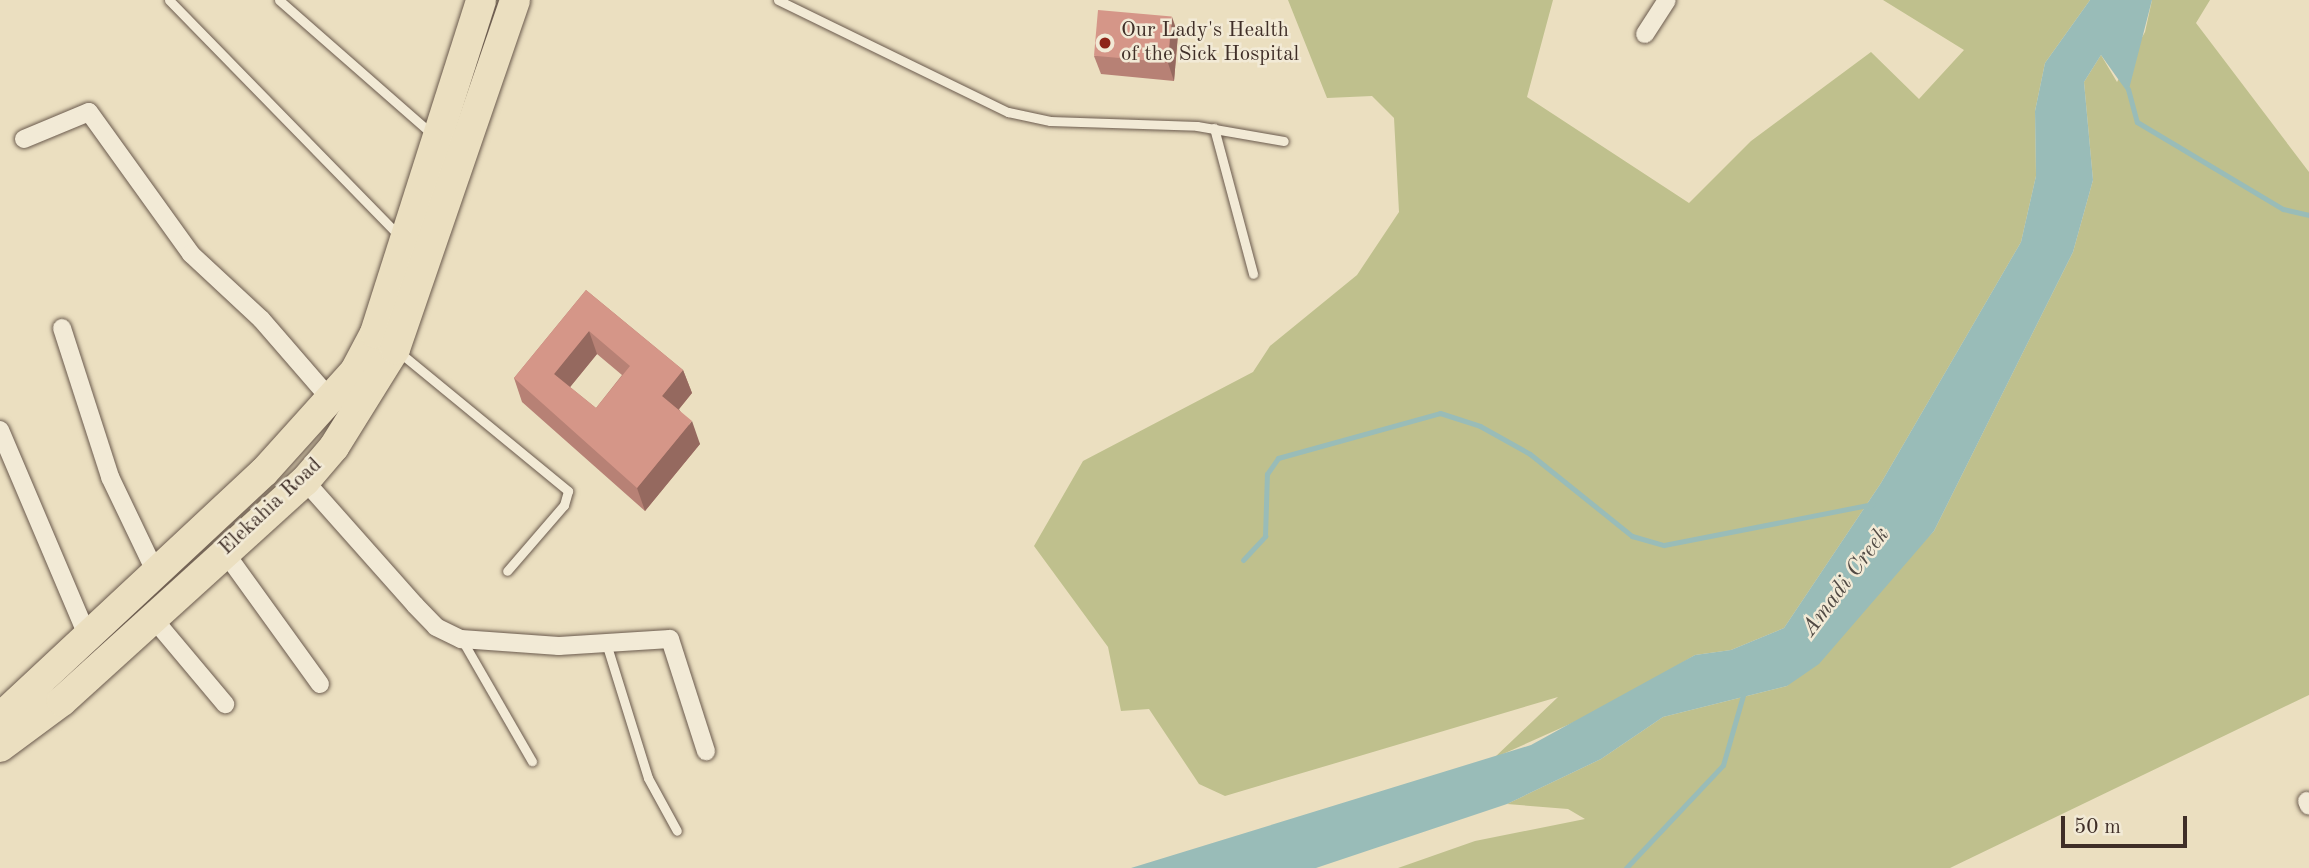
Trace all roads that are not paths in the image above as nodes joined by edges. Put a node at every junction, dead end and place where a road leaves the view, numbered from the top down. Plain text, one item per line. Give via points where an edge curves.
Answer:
1 (169, 0) edge
2 (279, 0) edge
3 (481, 0) edge
4 (515, 0) edge
5 (778, 0) edge
6 (1667, 0) edge
7 (1645, 34) dead end
8 (1214, 128) junction
9 (437, 138) junction
10 (24, 139) dead end
11 (1284, 141) dead end
12 (404, 240) junction
13 (1253, 274) dead end
14 (62, 328) dead end
15 (395, 349) junction
16 (333, 402) junction
17 (0, 430) edge
18 (305, 481) junction
19 (224, 551) junction
20 (507, 571) dead end
21 (156, 575) junction
22 (152, 617) junction
23 (461, 639) junction
24 (89, 640) junction
25 (606, 641) junction
26 (320, 684) dead end
27 (225, 704) dead end
28 (0, 718) edge
29 (0, 747) edge
30 (706, 751) dead end
31 (532, 761) dead end
32 (677, 831) dead end

1 - 12 lane
2 - 9 lane
3 - 9 main road, Elekahia Road
4 - 15 main road, Elekahia Road
5 - 8 lane via 1008,112 1050,121
6 - 7 street
8 - 11 lane
8 - 13 lane
9 - 12 main road, Elekahia Road
10 - 16 street via 89,112 191,254 261,319
12 - 16 main road, Elekahia Road via 375,333
14 - 21 street via 110,477
15 - 18 main road, Elekahia Road via 364,404
15 - 20 lane via 568,491 564,505
16 - 21 main road, Elekahia Road
17 - 24 street
18 - 19 main road, Elekahia Road
18 - 23 street via 436,627
19 - 22 main road, Elekahia Road
19 - 26 street
21 - 24 main road, Elekahia Road
22 - 27 street
22 - 29 main road, Elekahia Road
23 - 25 street via 559,646
23 - 31 lane
24 - 28 main road, Elekahia Road
25 - 30 street via 670,639
25 - 32 lane via 648,778

